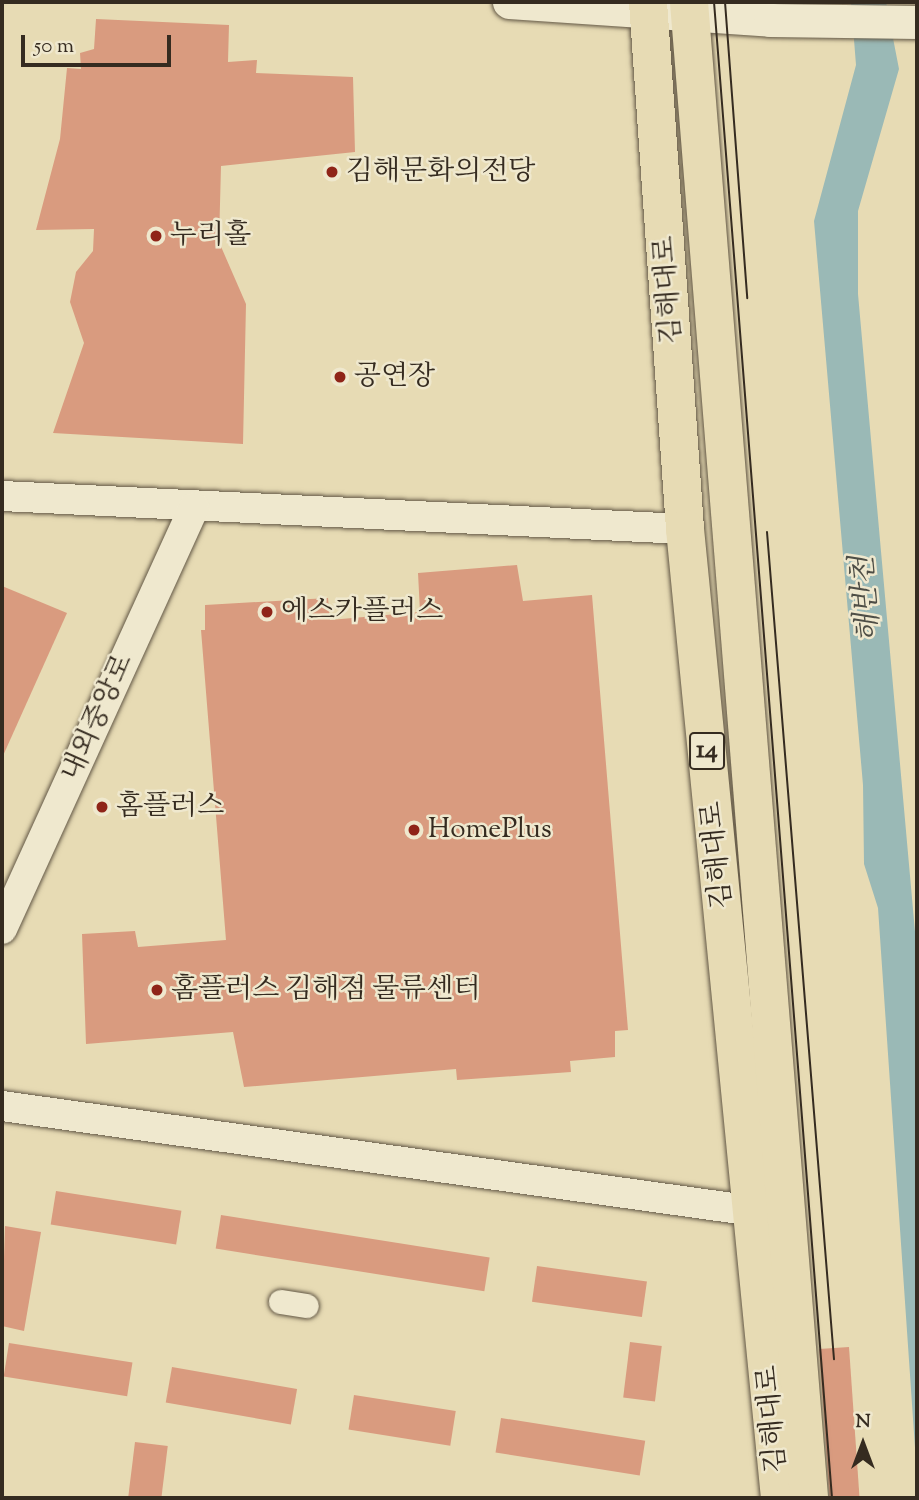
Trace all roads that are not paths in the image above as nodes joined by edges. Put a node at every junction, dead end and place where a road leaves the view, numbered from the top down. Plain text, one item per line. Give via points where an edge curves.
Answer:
1 (509, 2) edge
2 (649, 7) edge
3 (690, 8) edge
4 (917, 22) edge
5 (2, 496) edge
6 (194, 508) junction
7 (685, 530) junction
8 (2, 929) edge
9 (2, 1106) edge
10 (754, 1211) junction
11 (281, 1302) dead end
12 (307, 1306) dead end
13 (780, 1498) edge
14 (809, 1498) edge

1 - 2 main road
2 - 3 main road
2 - 7 main road, 김해대로 / 14
3 - 4 main road via 770,20
3 - 14 main road, 김해대로
5 - 6 street
6 - 7 street
6 - 8 street, 내외중앙로
7 - 10 main road, 김해대로 / 14
9 - 10 street
10 - 13 main road, 김해대로 / 14
11 - 12 street

